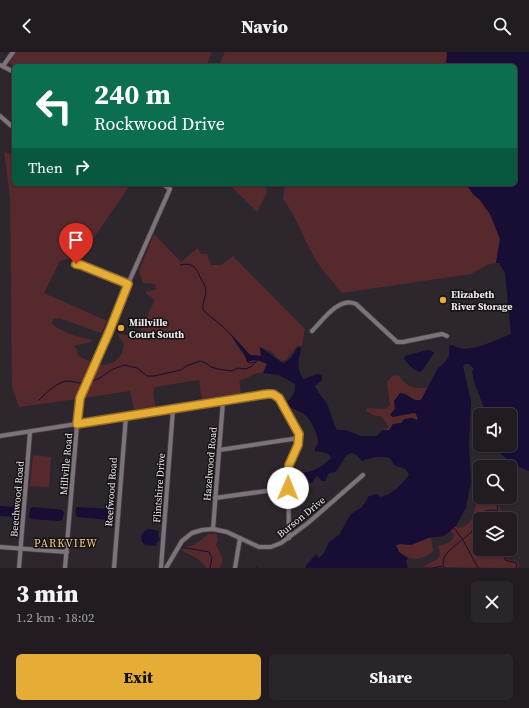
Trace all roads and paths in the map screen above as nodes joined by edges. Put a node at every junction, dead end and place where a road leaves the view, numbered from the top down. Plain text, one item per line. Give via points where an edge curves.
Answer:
1 (13, 52) edge
2 (2, 65) edge
3 (12, 71) edge
4 (0, 116) edge
5 (12, 126) edge
6 (166, 186) edge
7 (73, 265) dead end
8 (128, 284) junction
9 (312, 331) dead end
10 (447, 336) dead end
11 (223, 401) junction
12 (173, 409) junction
13 (126, 416) junction
14 (77, 424) junction
15 (30, 432) junction
16 (0, 436) edge
17 (299, 438) junction
18 (219, 450) junction
19 (363, 475) dead end
20 (288, 488) junction
21 (215, 498) junction
22 (213, 529) junction
23 (240, 538) junction
24 (289, 538) junction
25 (0, 547) edge
26 (21, 548) junction
27 (67, 552) junction
28 (19, 568) edge
29 (65, 568) edge
30 (114, 568) edge
31 (161, 568) edge
32 (166, 568) edge
33 (235, 568) edge

1 - 2 street
2 - 3 street
4 - 5 street
6 - 8 street, Millville Road via 170,189
7 - 8 street via 81,265
8 - 14 street, Millville Road via 80,398
9 - 10 street via 336,307 351,302 397,342 442,334
11 - 12 street
11 - 17 street via 270,394 276,396 281,400 298,431
11 - 18 street, Hazelwood Road
12 - 13 street
12 - 31 street, Flintshire Drive
13 - 14 street
13 - 30 street, Reefwood Road
14 - 15 street
14 - 27 street, Millville Road
15 - 16 street
15 - 26 street, Beechwood Road
17 - 18 street
17 - 20 street via 289,465
18 - 21 street, Hazelwood Road
19 - 24 street, Burson Drive
20 - 21 street
20 - 24 street
21 - 22 street, Hazelwood Road
22 - 23 street, Burson Drive
22 - 32 street, Burson Drive via 192,533 184,539
23 - 24 street, Burson Drive via 264,547 277,545
23 - 33 street
25 - 26 street
26 - 27 street
26 - 28 street, Beechwood Road
27 - 29 street, Millville Road

